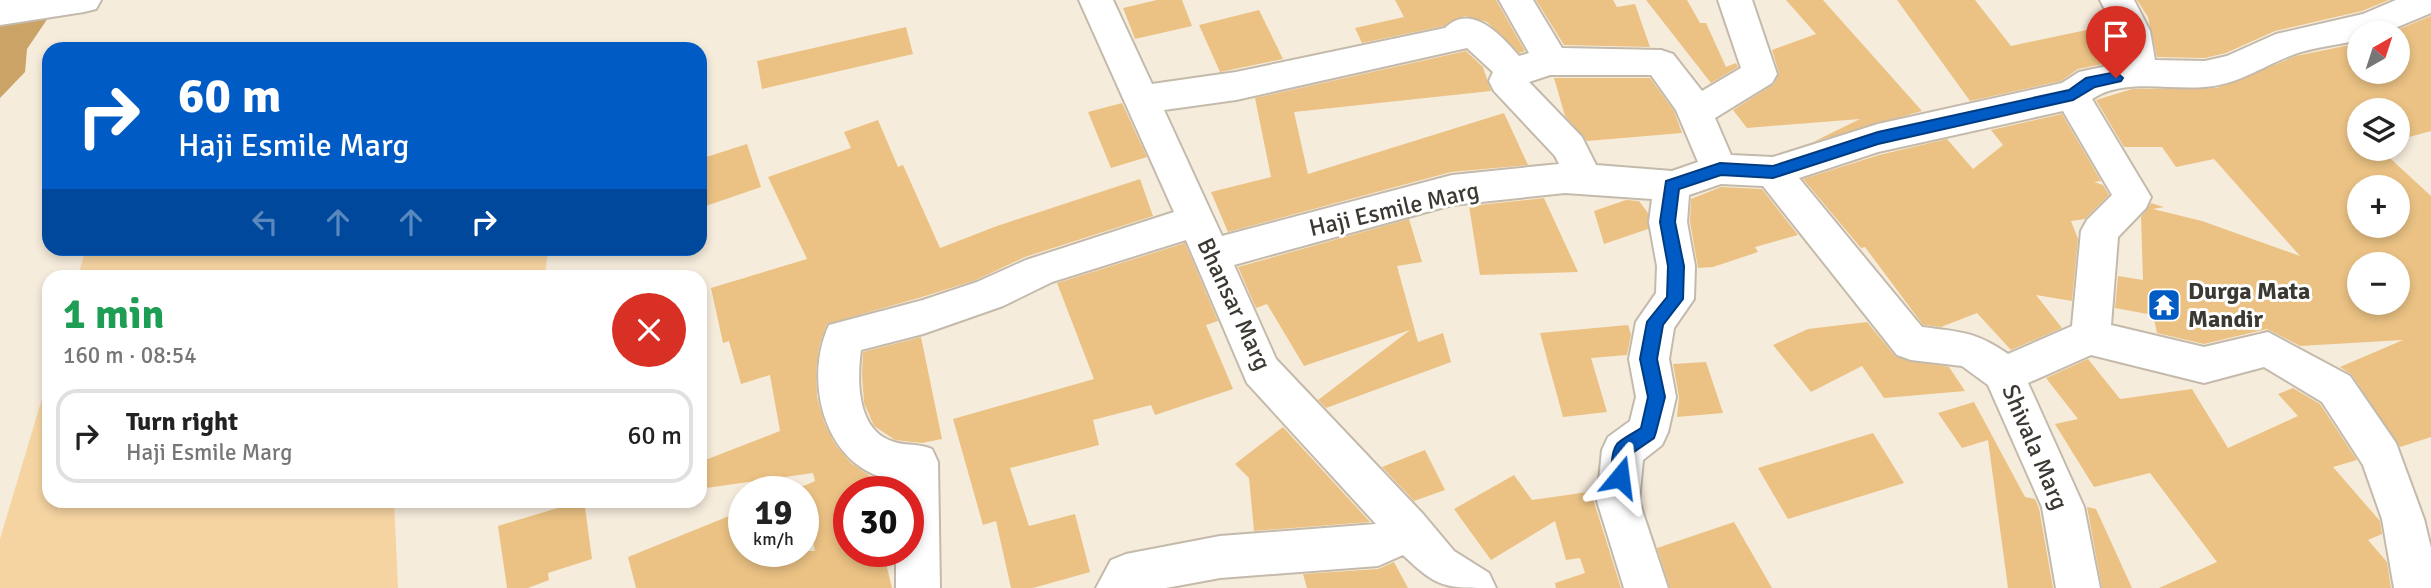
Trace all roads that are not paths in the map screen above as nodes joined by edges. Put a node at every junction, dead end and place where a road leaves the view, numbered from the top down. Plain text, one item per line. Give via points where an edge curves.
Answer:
1 (84, 0) edge
2 (1096, 0) edge
3 (1516, 0) edge
4 (1735, 0) edge
5 (2117, 0) edge
6 (2430, 0) edge
7 (0, 12) edge
8 (1552, 62) junction
9 (1514, 73) junction
10 (2140, 73) junction
11 (2073, 95) junction
12 (1142, 99) junction
13 (1695, 112) junction
14 (1720, 169) junction
15 (1773, 172) junction
16 (1584, 180) junction
17 (1672, 186) junction
18 (1204, 238) junction
19 (2088, 338) junction
20 (2003, 373) junction
21 (1408, 528) junction
22 (918, 588) edge
23 (1118, 588) edge
24 (1474, 588) edge
25 (1646, 588) edge
26 (2078, 588) edge
27 (2416, 588) edge

1 - 7 street
2 - 12 street, Bhansar Marg
3 - 8 street
4 - 13 street via 1760,74
5 - 10 street via 2133,31
6 - 10 street, Haji Esmile Marg via 2369,25 2288,43 2234,68 2206,75
8 - 9 street
8 - 13 street via 1632,59 1661,63
9 - 12 street via 1493,49 1465,29 1455,39 1236,86
9 - 16 street via 1506,81 1569,147
10 - 11 street, Haji Esmile Marg via 2091,82
11 - 15 street, Haji Esmile Marg via 1878,138
11 - 19 street via 2133,197 2100,231 2095,316
12 - 18 street, Bhansar Marg
13 - 14 street
14 - 15 street, Haji Esmile Marg
14 - 17 street, Haji Esmile Marg
15 - 20 street, Shivala Marg via 1911,342 1970,350
16 - 17 street, Haji Esmile Marg
16 - 18 street, Haji Esmile Marg via 1452,190
17 - 25 street via 1668,222 1676,266 1675,299 1655,322 1649,359 1656,397 1648,432 1623,450 1618,501
18 - 21 street, Bhansar Marg via 1261,372
18 - 22 street, Haji Esmile Marg via 1039,271 923,317 843,337 839,405 855,438 885,460 917,462
19 - 20 street
19 - 27 street via 2204,365 2268,349 2336,389 2381,456 2403,519
20 - 26 street, Shivala Marg via 2063,507
21 - 23 street via 1378,546 1220,557 1126,575
21 - 24 street, Bhansar Marg via 1439,566

